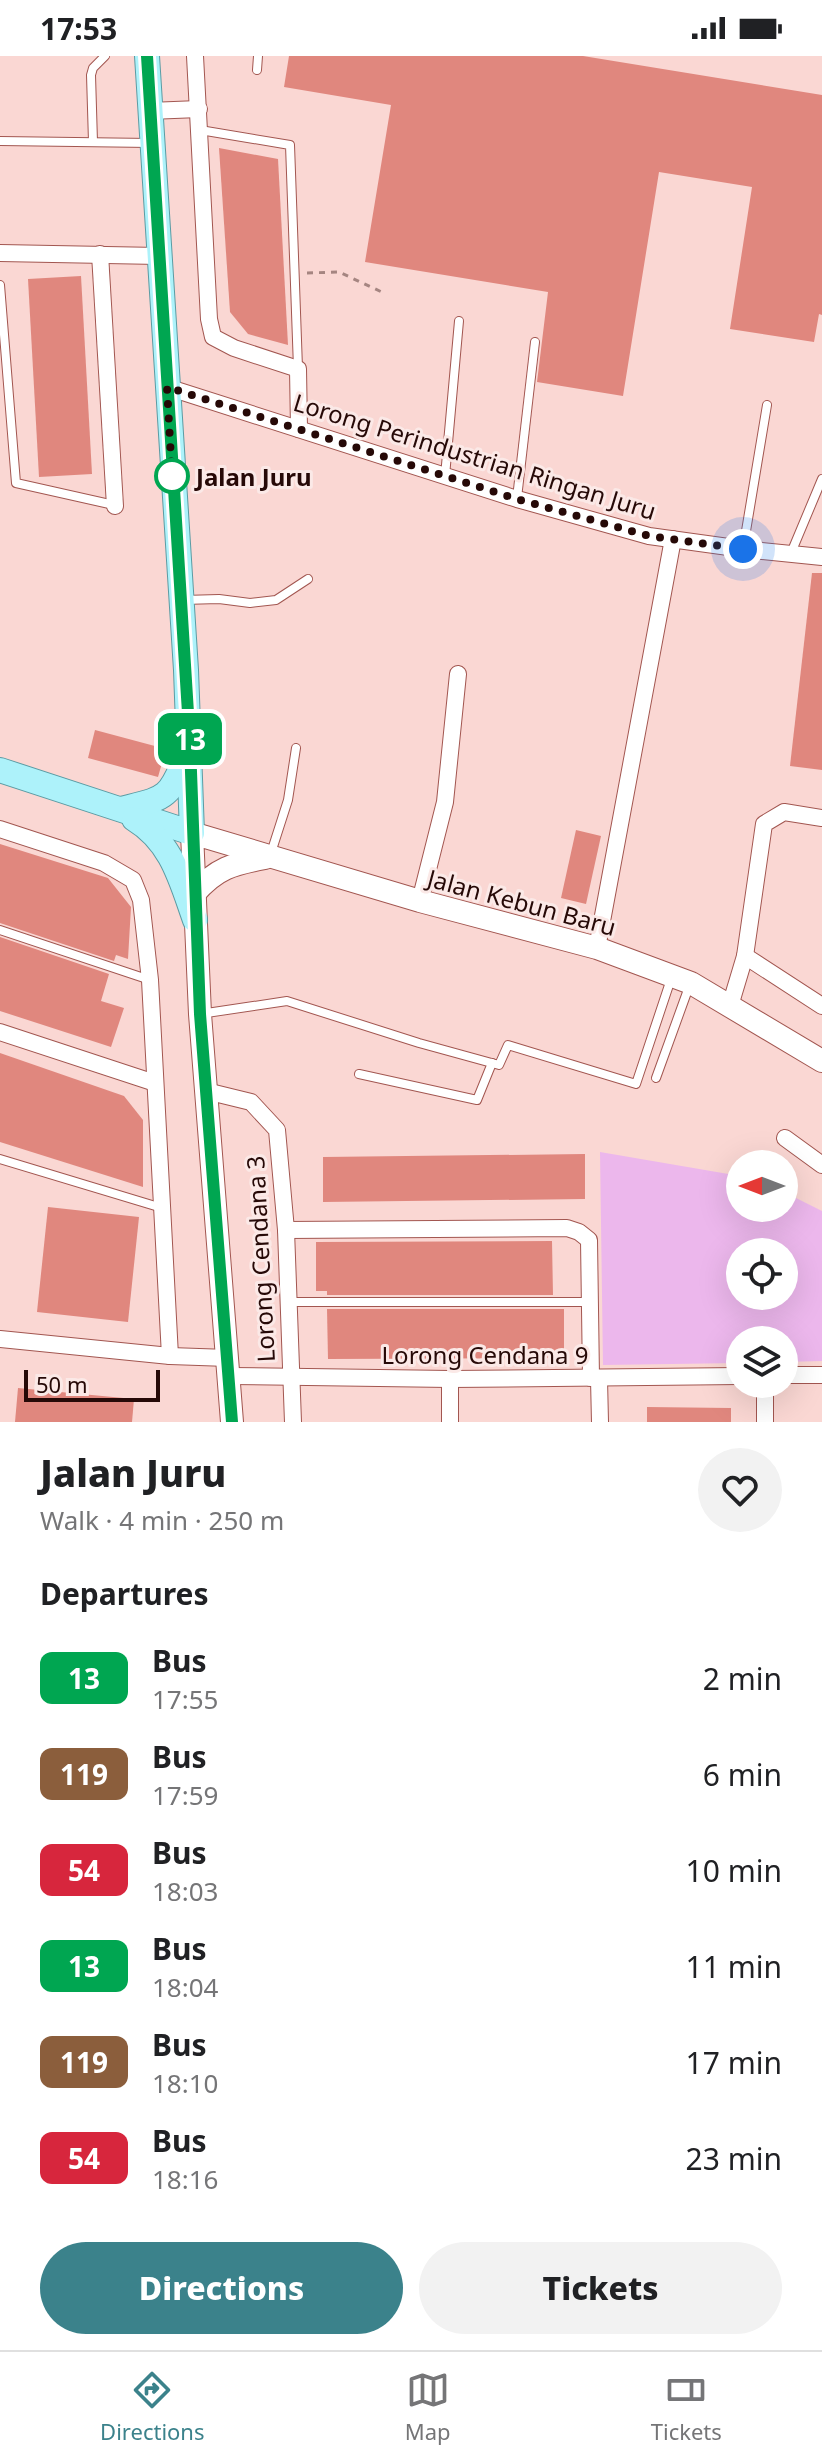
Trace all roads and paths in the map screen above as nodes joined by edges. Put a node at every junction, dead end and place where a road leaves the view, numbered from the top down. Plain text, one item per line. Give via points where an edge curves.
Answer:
1 (105, 56) edge
2 (147, 56) edge
3 (195, 56) edge
4 (258, 56) edge
5 (257, 70) dead end
6 (199, 109) junction
7 (149, 111) junction
8 (200, 130) junction
9 (0, 141) edge
10 (93, 142) junction
11 (152, 143) junction
12 (0, 253) edge
13 (100, 254) junction
14 (159, 256) junction
15 (295, 273) junction
16 (0, 285) edge
17 (386, 294) dead end
18 (459, 321) dead end
19 (535, 342) dead end
20 (298, 369) junction
21 (167, 387) junction
22 (767, 405) dead end
23 (299, 429) junction
24 (445, 477) junction
25 (822, 479) edge
26 (517, 499) junction
27 (115, 506) joint
28 (673, 539) junction
29 (743, 549) junction
30 (791, 554) junction
31 (822, 557) edge
32 (308, 579) dead end
33 (181, 600) junction
34 (458, 674) dead end
35 (190, 745) junction
36 (296, 748) dead end
37 (0, 770) edge
38 (119, 810) junction
39 (822, 818) edge
40 (0, 829) edge
41 (192, 833) junction
42 (270, 857) junction
43 (194, 894) junction
44 (420, 901) junction
45 (195, 920) junction
46 (0, 930) edge
47 (597, 948) junction
48 (745, 956) junction
49 (682, 979) junction
50 (150, 980) junction
51 (730, 1006) junction
52 (822, 1006) edge
53 (200, 1014) junction
54 (0, 1032) edge
55 (822, 1061) edge
56 (492, 1063) junction
57 (359, 1074) dead end
58 (656, 1078) dead end
59 (155, 1083) junction
60 (206, 1091) junction
61 (785, 1138) dead end
62 (0, 1159) edge
63 (822, 1165) edge
64 (162, 1208) junction
65 (286, 1230) junction
66 (289, 1302) junction
67 (591, 1302) junction
68 (0, 1339) edge
69 (170, 1356) junction
70 (228, 1367) junction
71 (798, 1375) edge
72 (822, 1375) edge
73 (290, 1376) junction
74 (726, 1376) edge
75 (595, 1378) junction
76 (450, 1379) junction
77 (765, 1398) edge
78 (232, 1422) edge
79 (293, 1422) edge
80 (450, 1422) edge
81 (600, 1422) edge
82 (765, 1422) edge

1 - 10 lane via 91,75
2 - 7 main road
3 - 6 street
4 - 5 lane
6 - 7 street
6 - 8 street
7 - 11 main road
8 - 15 lane via 290,145
8 - 20 street via 213,337
9 - 10 lane
10 - 11 lane
11 - 14 main road
12 - 13 street
13 - 14 street
13 - 27 street
14 - 21 main road
15 - 17 path via 339,272
15 - 20 lane
16 - 27 lane via 16,483
18 - 24 lane
19 - 26 lane
20 - 23 street
21 - 23 street, Lorong Perindustrian Ringan Juru
21 - 33 main road
22 - 29 lane
23 - 24 street, Lorong Perindustrian Ringan Juru
24 - 26 street, Lorong Perindustrian Ringan Juru
25 - 30 lane
26 - 28 street, Lorong Perindustrian Ringan Juru
28 - 29 street, Lorong Perindustrian Ringan Juru
28 - 47 street
29 - 30 street, Lorong Perindustrian Ringan Juru
30 - 31 street, Lorong Perindustrian Ringan Juru
32 - 33 lane via 276,600
33 - 35 main road
34 - 44 street via 445,802
35 - 38 main road via 170,791
35 - 41 main road
36 - 42 lane via 288,800
37 - 38 main road
38 - 41 main road
38 - 45 main road via 157,836 175,864
39 - 48 street via 784,812 764,824
40 - 50 street via 104,863 133,880 141,900
41 - 42 street, Jalan Kebun Baru
41 - 43 street
42 - 43 street via 221,870
42 - 44 street, Jalan Kebun Baru
43 - 45 street
44 - 47 street, Jalan Kebun Baru
45 - 53 street
46 - 50 lane
47 - 49 street, Jalan Kebun Baru
48 - 51 street
48 - 52 street
49 - 51 street, Jalan Kebun Baru
49 - 56 lane via 636,1084 508,1045 499,1065
49 - 58 lane
50 - 59 street
51 - 55 street, Jalan Kebun Baru
53 - 56 lane via 287,1001
53 - 60 street
54 - 59 street
56 - 57 lane via 477,1100
59 - 64 street
60 - 65 street, Lorong Cendana 3 via 251,1102 277,1130
60 - 70 street
61 - 63 street
62 - 64 lane
64 - 69 street
65 - 66 street, Lorong Cendana 3
65 - 67 street via 567,1228 589,1240
66 - 67 lane
66 - 73 street, Lorong Cendana 3
67 - 75 street
68 - 69 street, Lorong Cendana 9
69 - 70 street, Lorong Cendana 9
70 - 73 street, Lorong Cendana 9
70 - 78 street
71 - 72 street
73 - 76 street, Lorong Cendana 9
73 - 79 street, Lorong Cendana 3
74 - 75 street, Lorong Cendana 9
75 - 76 street, Lorong Cendana 9
75 - 81 street
76 - 80 street
77 - 82 street

